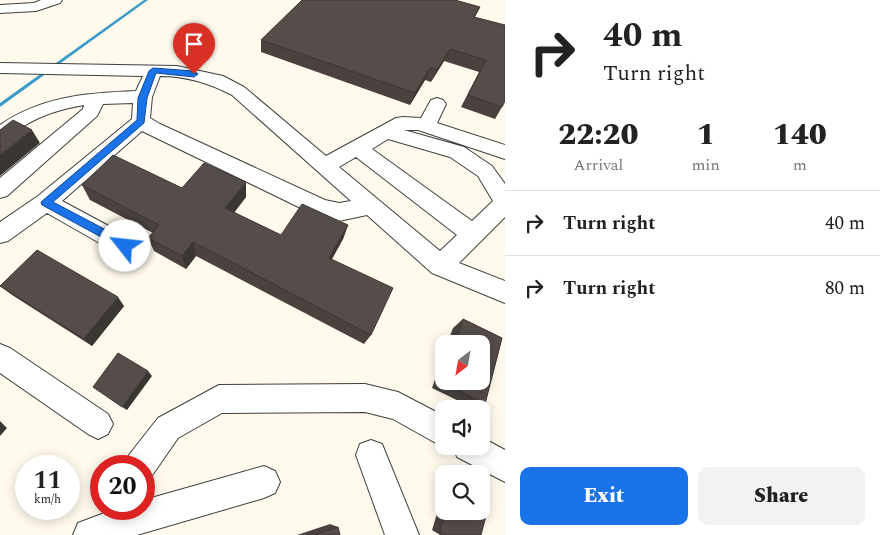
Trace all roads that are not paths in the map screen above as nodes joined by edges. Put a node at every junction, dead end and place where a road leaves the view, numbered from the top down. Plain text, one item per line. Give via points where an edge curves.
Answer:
1 (55, 0) edge
2 (0, 9) edge
3 (0, 68) edge
4 (153, 71) junction
5 (96, 98) junction
6 (143, 98) junction
7 (437, 104) dead end
8 (141, 121) junction
9 (426, 126) junction
10 (386, 132) junction
11 (0, 134) edge
12 (357, 148) junction
13 (505, 152) edge
14 (325, 165) junction
15 (0, 190) edge
16 (46, 202) junction
17 (505, 202) edge
18 (371, 206) junction
19 (0, 234) edge
20 (474, 235) junction
21 (125, 246) dead end
22 (440, 266) junction
23 (505, 292) edge
24 (0, 357) edge
25 (98, 424) dead end
26 (435, 427) edge
27 (148, 455) edge
28 (371, 455) dead end
29 (484, 455) edge
30 (505, 467) edge
31 (264, 482) dead end
32 (108, 523) edge
33 (402, 535) edge

1 - 2 lane via 36,7
3 - 4 lane
4 - 6 lane
4 - 14 lane via 194,74 217,80 238,91
5 - 6 lane
5 - 11 lane via 74,100 35,111
5 - 15 lane via 91,112
6 - 8 lane
7 - 9 lane
8 - 16 lane
8 - 18 lane via 321,208 338,212
9 - 10 lane via 403,124
9 - 13 lane
10 - 12 lane
10 - 17 lane via 457,152 484,171
12 - 14 lane
12 - 20 lane
14 - 18 lane
16 - 19 lane
16 - 21 lane
17 - 20 lane
18 - 22 lane
20 - 22 lane
22 - 23 lane
24 - 25 lane
26 - 27 lane via 398,406 366,398 219,399 168,428
28 - 33 lane
29 - 30 lane
31 - 32 lane

